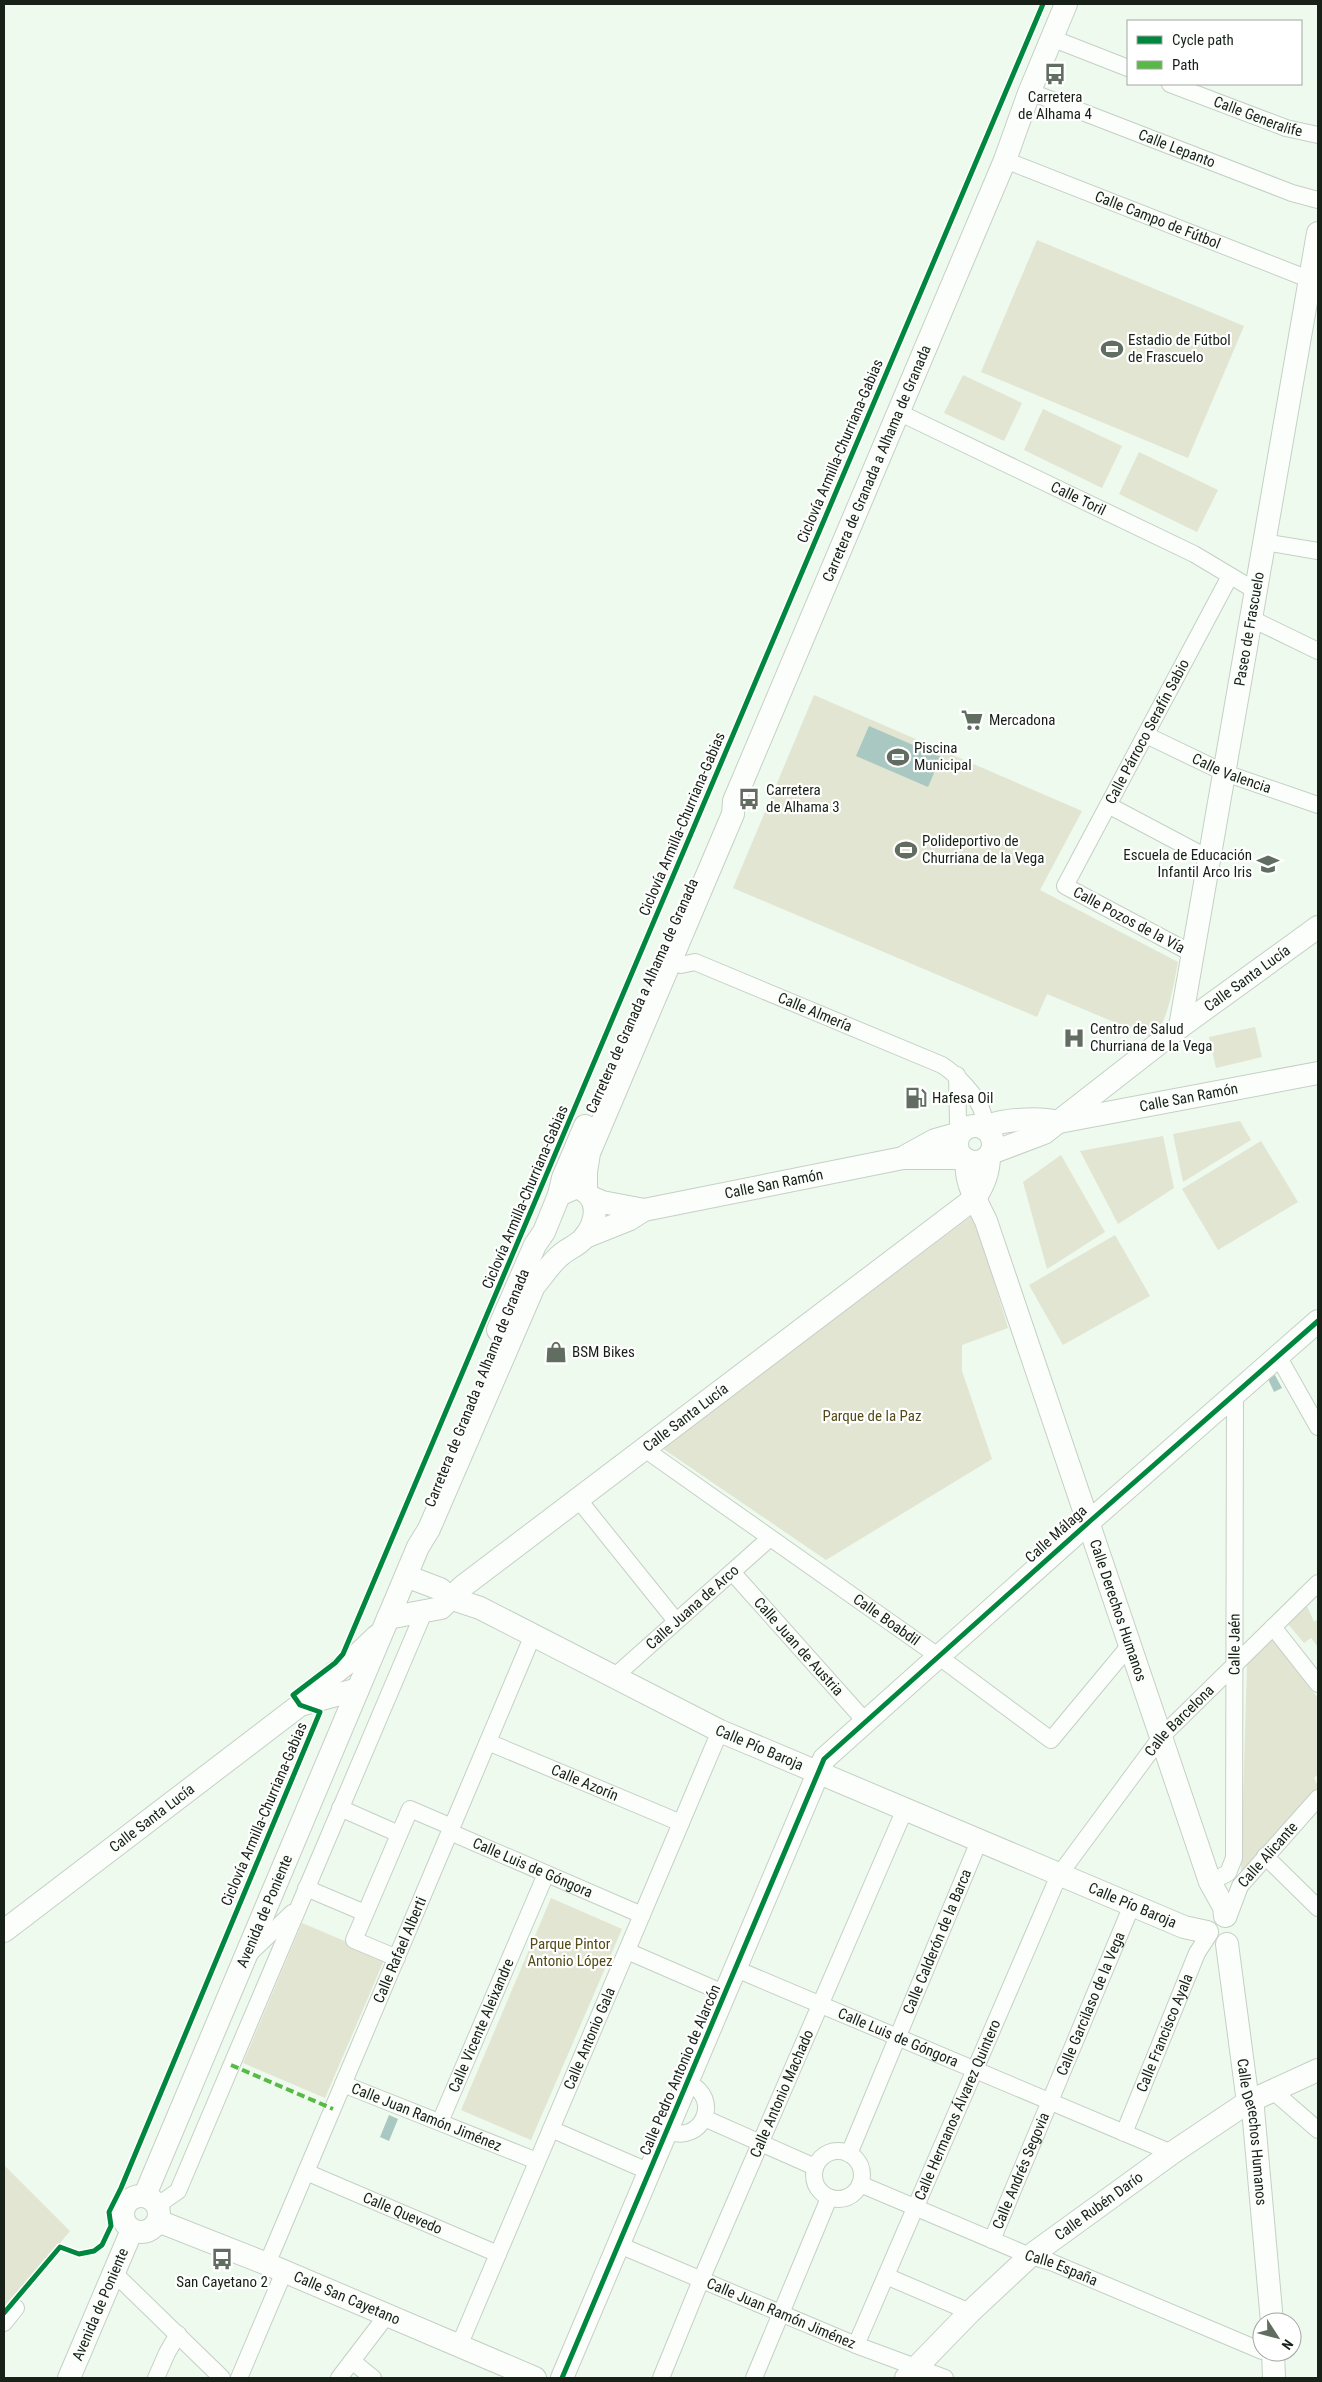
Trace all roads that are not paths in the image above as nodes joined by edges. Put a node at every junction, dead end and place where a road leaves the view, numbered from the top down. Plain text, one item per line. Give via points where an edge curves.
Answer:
1 (1066, 4) edge
2 (1075, 4) edge
3 (1059, 41) junction
4 (1127, 68) edge
5 (1173, 85) edge
6 (1036, 94) junction
7 (1019, 125) junction
8 (1318, 135) edge
9 (1005, 160) junction
10 (1318, 200) edge
11 (1318, 233) edge
12 (1314, 282) edge
13 (898, 412) junction
14 (1264, 542) junction
15 (1318, 551) edge
16 (1230, 576) junction
17 (1256, 591) junction
18 (1252, 619) junction
19 (1318, 652) edge
20 (1146, 735) junction
21 (1225, 772) junction
22 (734, 800) junction
23 (1108, 805) junction
24 (1318, 805) edge
25 (1210, 859) junction
26 (1065, 886) joint
27 (1318, 926) edge
28 (1193, 954) junction
29 (670, 961) junction
30 (1180, 1027) junction
31 (1318, 1073) edge
32 (957, 1075) junction
33 (1059, 1122) junction
34 (972, 1129) junction
35 (990, 1154) junction
36 (903, 1158) junction
37 (965, 1159) junction
38 (576, 1194) junction
39 (974, 1198) junction
40 (644, 1210) junction
41 (545, 1236) junction
42 (584, 1238) junction
43 (562, 1254) junction
44 (1318, 1321) edge
45 (1278, 1356) junction
46 (1235, 1393) junction
47 (1318, 1427) edge
48 (643, 1448) junction
49 (578, 1499) junction
50 (1089, 1522) junction
51 (770, 1538) junction
52 (418, 1547) junction
53 (732, 1572) junction
54 (406, 1576) junction
55 (1318, 1583) edge
56 (450, 1598) junction
57 (424, 1612) junction
58 (676, 1621) junction
59 (386, 1623) junction
60 (1272, 1627) junction
61 (533, 1635) junction
62 (1130, 1645) junction
63 (938, 1656) junction
64 (1236, 1662) junction
65 (614, 1677) junction
66 (1318, 1684) edge
67 (358, 1689) junction
68 (310, 1702) junction
69 (865, 1721) junction
70 (342, 1728) junction
71 (720, 1731) junction
72 (1161, 1738) junction
73 (488, 1742) junction
74 (819, 1772) junction
75 (1318, 1798) edge
76 (340, 1808) junction
77 (905, 1810) junction
78 (681, 1823) junction
79 (451, 1829) junction
80 (399, 1834) junction
81 (979, 1841) junction
82 (1265, 1856) junction
83 (546, 1874) junction
84 (1059, 1875) junction
85 (1210, 1882) junction
86 (306, 1888) junction
87 (1132, 1905) junction
88 (297, 1907) junction
89 (1318, 1908) edge
90 (366, 1913) junction
91 (642, 1915) junction
92 (1218, 1927) junction
93 (4, 1931) edge
94 (627, 1951) junction
95 (245, 1958) junction
96 (397, 1958) junction
97 (736, 1969) junction
98 (726, 1994) junction
99 (820, 2005) junction
100 (898, 2037) junction
101 (975, 2070) junction
102 (1318, 2070) edge
103 (688, 2083) junction
104 (343, 2084) junction
105 (1273, 2091) junction
106 (1050, 2102) junction
107 (1248, 2102) junction
108 (704, 2118) junction
109 (440, 2122) junction
110 (551, 2129) junction
111 (1318, 2130) edge
112 (668, 2131) junction
113 (1124, 2133) junction
114 (761, 2143) junction
115 (1172, 2153) junction
116 (849, 2154) junction
117 (537, 2161) junction
118 (815, 2167) junction
119 (306, 2172) junction
120 (650, 2172) junction
121 (860, 2184) junction
122 (830, 2198) junction
123 (154, 2207) junction
124 (916, 2208) junction
125 (132, 2230) junction
126 (992, 2240) junction
127 (619, 2244) junction
128 (498, 2254) junction
129 (1030, 2256) junction
130 (276, 2268) junction
131 (114, 2273) junction
132 (886, 2276) junction
133 (701, 2280) junction
134 (16, 2308) dead end
135 (970, 2312) junction
136 (1271, 2312) edge
137 (781, 2314) junction
138 (387, 2315) junction
139 (4, 2323) edge
140 (178, 2334) junction
141 (459, 2346) junction
142 (856, 2346) junction
143 (1252, 2346) edge
144 (352, 2362) junction
145 (1270, 2362) edge
146 (912, 2372) edge
147 (69, 2378) edge
148 (156, 2378) edge
149 (222, 2378) edge
150 (239, 2378) edge
151 (339, 2378) edge
152 (373, 2378) edge
153 (535, 2378) edge
154 (562, 2378) edge
155 (661, 2378) edge
156 (754, 2378) edge
157 (945, 2378) edge
158 (1274, 2378) edge

1 - 7 street, Carretera de Granada a Alhama de Granada
2 - 3 street, Carretera de Granada a Alhama de Granada
3 - 4 street
3 - 6 street, Carretera de Granada a Alhama de Granada
5 - 8 street, Calle Generalife via 1286,128
6 - 7 street, Carretera de Granada a Alhama de Granada
6 - 10 street, Calle Lepanto via 1292,193
7 - 9 street, Carretera de Granada a Alhama de Granada
9 - 12 street, Calle Campo de Fútbol
9 - 13 street, Carretera de Granada a Alhama de Granada
11 - 12 street, Paseo de Frascuelo
12 - 14 street, Paseo de Frascuelo
13 - 16 street, Calle Toril via 1109,512 1194,554
13 - 22 street, Carretera de Granada a Alhama de Granada
14 - 15 street
14 - 17 street, Paseo de Frascuelo
16 - 17 street, Calle Toril
16 - 20 street, Calle Párroco Serafín Sabio
17 - 18 street, Paseo de Frascuelo
18 - 19 street
18 - 21 street, Paseo de Frascuelo
20 - 21 street, Calle Valencia
20 - 23 street, Calle Párroco Serafín Sabio
21 - 24 street, Calle Valencia
21 - 25 street, Paseo de Frascuelo
22 - 29 street, Carretera de Granada a Alhama de Granada via 733,814
22 - 38 street, Carretera de Granada a Alhama de Granada via 725,811 666,936 563,1178
23 - 25 street
23 - 26 street, Calle Párroco Serafín Sabio
25 - 28 street, Paseo de Frascuelo
26 - 28 street, Calle Pozos de la Vía
27 - 30 street, Calle Santa Lucía
28 - 30 street, Paseo de Frascuelo
29 - 32 street, Calle Almería via 681,965 694,962 934,1062
29 - 38 street, Carretera de Granada a Alhama de Granada via 589,1153 586,1172
30 - 33 street, Calle Santa Lucía
31 - 33 street, Calle San Ramón
32 - 34 street via 958,1122
32 - 34 street, Calle Almería via 983,1114
33 - 34 street, Calle San Ramón via 1047,1119 995,1123
33 - 35 street, Calle San Ramón via 1044,1133
34 - 35 street via 993,1139
34 - 36 street, Calle San Ramón via 935,1140
34 - 37 street via 956,1141
35 - 37 street via 978,1162
35 - 39 street via 984,1185
36 - 37 street, Calle San Ramón
36 - 40 street, Calle San Ramón
37 - 39 street, Calle Derechos Humanos
38 - 40 street, Calle San Ramón
38 - 41 street, Carretera de Granada a Alhama de Granada
38 - 42 street via 595,1209 592,1224
39 - 48 street, Calle Santa Lucía
39 - 50 street, Calle Derechos Humanos via 986,1221
40 - 42 street, Calle San Ramón
41 - 43 street
41 - 52 street, Carretera de Granada a Alhama de Granada via 525,1287 510,1302 454,1436 422,1526
42 - 43 street, Carretera de Granada a Alhama de Granada
43 - 52 street, Carretera de Granada a Alhama de Granada via 534,1286 429,1529
44 - 45 street, Calle Málaga
45 - 46 street, Calle Málaga
45 - 47 street
46 - 50 street, Calle Málaga
46 - 64 street, Calle Jaén
48 - 49 street, Calle Santa Lucía
48 - 51 street, Calle Boabdil
49 - 56 street, Calle Santa Lucía
49 - 58 street
50 - 62 street, Calle Derechos Humanos
50 - 63 street, Calle Málaga
51 - 53 street, Calle Juana de Arco
51 - 63 street, Calle Boabdil
52 - 54 street, Carretera de Granada a Alhama de Granada
53 - 58 street, Calle Juana de Arco
53 - 69 street, Calle Juan de Austria
54 - 56 street, Calle Pío Baroja via 440,1589
54 - 59 street, Carretera de Granada a Alhama de Granada
55 - 60 street, Calle Barcelona
56 - 57 street, Calle Santa Lucía via 441,1608
56 - 61 street, Calle Pío Baroja via 480,1608
57 - 59 street, Calle Santa Lucía
57 - 76 street, Avenida de Poniente
58 - 65 street, Calle Juana de Arco
59 - 67 street, Avenida de Poniente
59 - 68 street, Calle Santa Lucía via 355,1657 307,1695
60 - 64 street, Calle Barcelona
60 - 66 street
61 - 65 street, Calle Pío Baroja
61 - 73 street, Calle Rafael Alberti
62 - 63 street, Calle Boabdil via 1051,1740
62 - 72 street, Calle Derechos Humanos
63 - 69 street, Calle Málaga
64 - 72 street, Calle Barcelona
64 - 85 street, Calle Jaén via 1234,1858 1228,1873
65 - 71 street, Calle Pío Baroja
67 - 68 street, Calle Santa Lucía
67 - 70 street, Avenida de Poniente
68 - 70 street via 330,1708
68 - 93 street, Calle Santa Lucía
69 - 74 street, Calle Málaga via 824,1758
70 - 95 street, Avenida de Poniente
71 - 74 street, Calle Pío Baroja
71 - 78 street, Calle Antonio Gala
72 - 84 street, Calle Barcelona
72 - 85 street, Calle Derechos Humanos
73 - 78 street, Calle Azorín
73 - 79 street, Calle Rafael Alberti
74 - 77 street, Calle Pío Baroja
74 - 97 street, Calle Pedro Antonio de Alarcón
75 - 82 street, Calle Alicante
76 - 80 street
76 - 86 street, Avenida de Poniente
77 - 81 street, Calle Pío Baroja
77 - 99 street, Calle Antonio Machado
78 - 91 street, Calle Antonio Gala
79 - 80 street, Calle Luis de Góngora via 410,1809
79 - 83 street, Calle Luis de Góngora
79 - 96 street, Calle Rafael Alberti
80 - 90 street
81 - 84 street, Calle Pío Baroja
81 - 100 street, Calle Calderón de la Barca
82 - 89 street
82 - 92 street, Calle Alicante via 1240,1886
83 - 91 street, Calle Luis de Góngora
83 - 109 street, Calle Vicente Aleixandre
84 - 87 street, Calle Pío Baroja
84 - 101 street, Calle Hermanos Álvarez Quintero
85 - 92 street, Calle Derechos Humanos via 1224,1907
86 - 88 street, Avenida de Poniente
86 - 90 street, Avenida de Poniente
87 - 92 street, Calle Pío Baroja via 1184,1927
87 - 106 street, Calle Garcilaso de la Vega
88 - 95 street
88 - 123 street, Avenida de Poniente via 178,2191
90 - 96 street via 354,1940
91 - 94 street, Calle Antonio Gala
92 - 107 street, Calle Derechos Humanos via 1232,1968
92 - 113 street, Calle Francisco Ayala via 1197,1954
94 - 98 street
94 - 110 street, Calle Antonio Gala
95 - 123 street, Avenida de Poniente
96 - 104 street, Calle Rafael Alberti
97 - 98 street, Calle Pedro Antonio de Alarcón
97 - 99 street, Calle Luis de Góngora
98 - 103 street, Calle Pedro Antonio de Alarcón
99 - 100 street, Calle Luis de Góngora
99 - 114 street, Calle Antonio Machado
100 - 101 street, Calle Luis de Góngora
100 - 116 street, Calle Calderón de la Barca
101 - 106 street, Calle Luis de Góngora
101 - 124 street, Calle Hermanos Álvarez Quintero
102 - 105 street, Calle Rubén Darío
103 - 108 street via 703,2095 706,2106
103 - 112 street, Calle Pedro Antonio de Alarcón
104 - 109 street, Calle Juan Ramón Jiménez
104 - 119 street, Calle Rafael Alberti
105 - 107 street, Calle Rubén Darío
105 - 111 street
106 - 113 street, Calle Luis de Góngora
106 - 126 street, Calle Andrés Segovia
107 - 115 street, Calle Rubén Darío
107 - 136 street, Calle Derechos Humanos via 1253,2109
108 - 112 street via 697,2128 686,2133
108 - 114 street
109 - 117 street, Calle Juan Ramón Jiménez
110 - 117 street, Calle Antonio Gala
110 - 120 street
112 - 120 street, Calle Pedro Antonio de Alarcón
113 - 115 street, Calle Luis de Góngora
114 - 118 street
114 - 133 street, Calle Antonio Machado
115 - 129 street, Calle Rubén Darío
116 - 118 street via 833,2152 819,2160
116 - 121 street via 859,2164
117 - 128 street, Calle Antonio Gala
118 - 122 street via 818,2189
119 - 128 street, Calle Quevedo
119 - 130 street, Calle Rafael Alberti
120 - 127 street, Calle Pedro Antonio de Alarcón
121 - 122 street via 850,2196
121 - 124 street, Calle España
122 - 137 street
123 - 125 street via 155,2226 144,2232
123 - 125 street via 130,2199 123,2209 124,2221
123 - 130 street, Calle San Cayetano
124 - 126 street, Calle España
124 - 132 street, Calle Hermanos Álvarez Quintero
125 - 131 street, Avenida de Poniente
126 - 129 street, Calle España
127 - 133 street, Calle Juan Ramón Jiménez
127 - 154 street, Calle Pedro Antonio de Alarcón
128 - 141 street, Calle Antonio Gala
129 - 135 street, Calle Rubén Darío
129 - 143 street, Calle España
130 - 138 street, Calle San Cayetano
130 - 150 street, Calle Rafael Alberti
131 - 140 street
131 - 147 street, Avenida de Poniente
132 - 135 street
132 - 142 street, Calle Hermanos Álvarez Quintero
133 - 137 street, Calle Juan Ramón Jiménez
133 - 155 street, Calle Antonio Machado
134 - 139 street
135 - 146 street, Calle Rubén Darío
137 - 142 street, Calle Juan Ramón Jiménez
137 - 156 street
138 - 141 street, Calle San Cayetano
138 - 144 street
140 - 148 street
140 - 149 street
141 - 153 street, Calle San Cayetano
142 - 146 street, Calle Juan Ramón Jiménez via 906,2365
144 - 151 street
144 - 152 street
145 - 158 street
146 - 157 street, Calle Juan Ramón Jiménez

